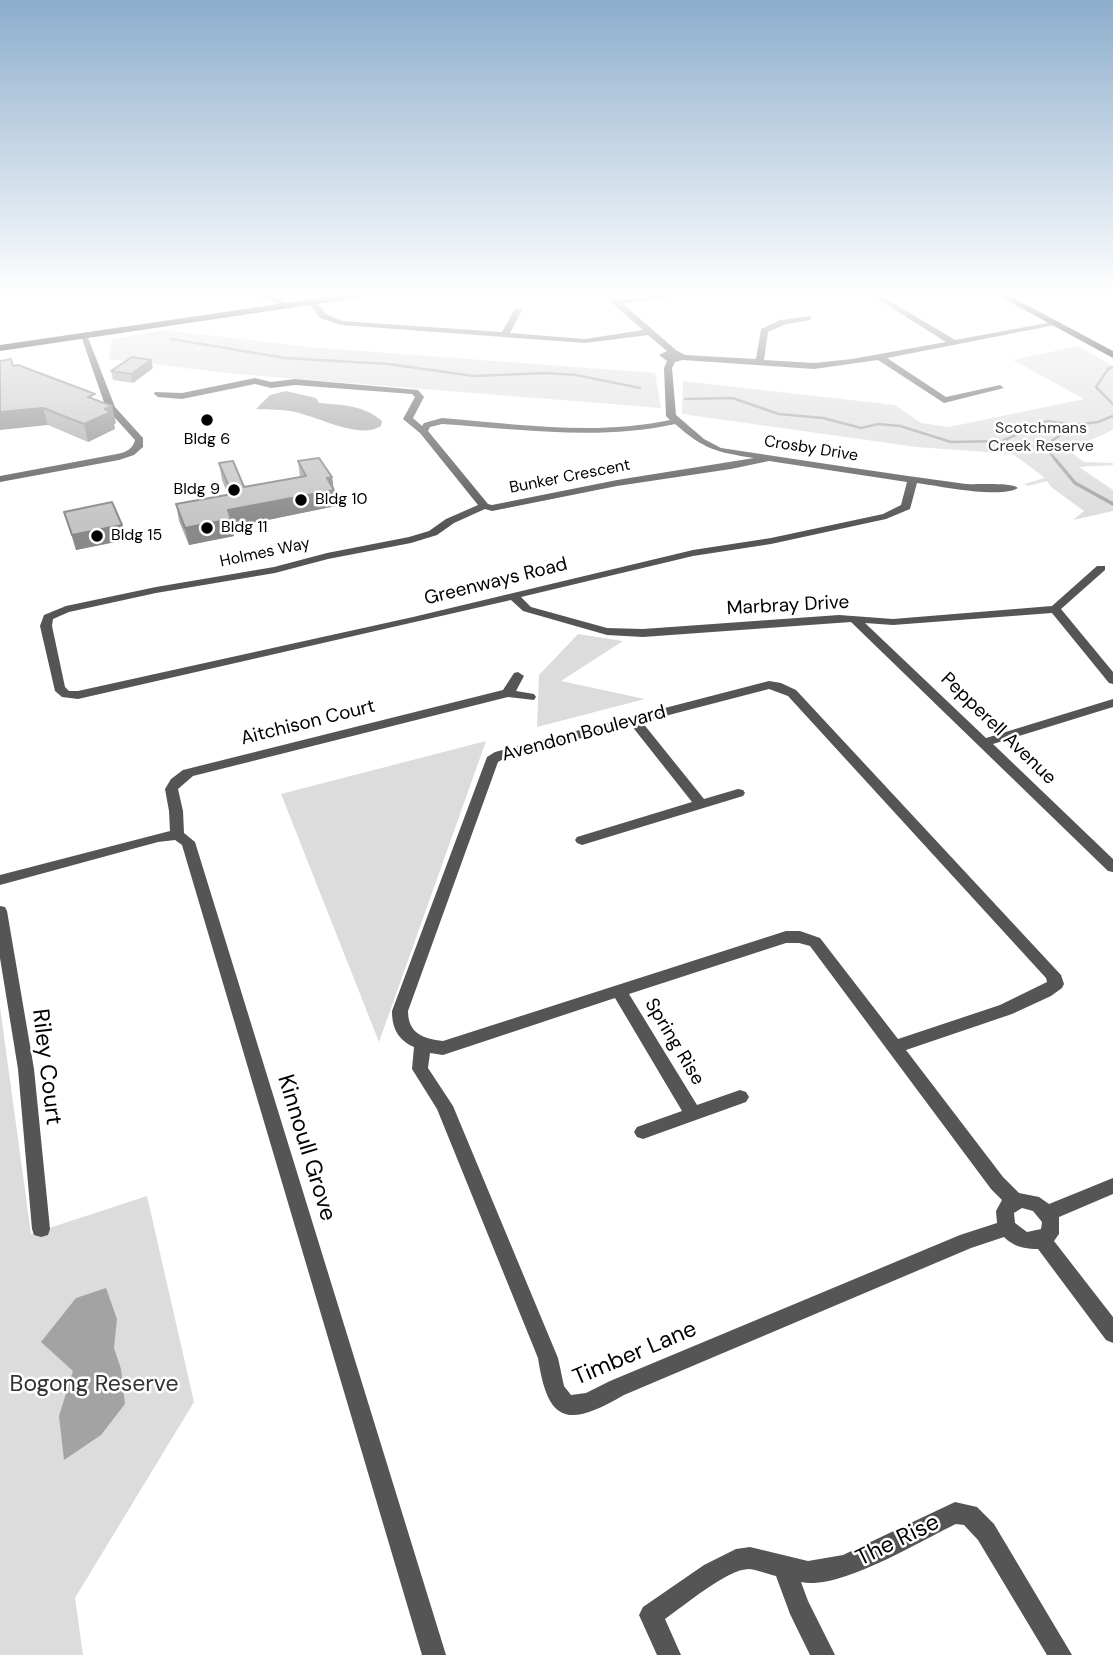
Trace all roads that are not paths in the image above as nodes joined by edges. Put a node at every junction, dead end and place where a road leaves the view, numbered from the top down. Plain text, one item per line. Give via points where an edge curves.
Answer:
1 (97, 372) edge
2 (668, 372) edge
3 (903, 372) edge
4 (1000, 388) dead end
5 (158, 394) dead end
6 (677, 421) junction
7 (423, 431) junction
8 (765, 458) junction
9 (0, 479) edge
10 (913, 480) junction
11 (1013, 488) dead end
12 (484, 506) junction
13 (1101, 568) dead end
14 (512, 595) junction
15 (1055, 609) junction
16 (855, 620) junction
17 (518, 676) dead end
18 (1113, 680) edge
19 (508, 693) junction
20 (65, 694) joint
21 (530, 697) dead end
22 (1113, 703) edge
23 (634, 720) junction
24 (983, 743) junction
25 (738, 793) dead end
26 (701, 804) junction
27 (177, 835) junction
28 (582, 840) dead end
29 (1113, 867) edge
30 (0, 880) edge
31 (0, 911) edge
32 (619, 991) junction
33 (422, 1046) junction
34 (894, 1048) junction
35 (740, 1097) dead end
36 (693, 1114) junction
37 (643, 1132) dead end
38 (1113, 1186) edge
39 (1015, 1201) junction
40 (1047, 1213) junction
41 (1007, 1228) junction
42 (41, 1229) dead end
43 (1042, 1240) junction
44 (1113, 1333) edge
45 (785, 1568) junction
46 (434, 1655) edge
47 (669, 1655) edge
48 (823, 1655) edge
49 (1060, 1655) edge

1 - 9 street via 111,408 140,440 138,447 107,460
2 - 6 street via 671,416
3 - 4 street via 944,400
5 - 7 street via 182,396 255,381 415,392 420,397 408,419
6 - 7 street, Bunker Crescent via 656,428 616,431 442,421
6 - 8 street, Crosby Drive via 719,450
7 - 12 street
8 - 10 street, Crosby Drive
8 - 12 street, Bunker Crescent via 500,507
10 - 11 street, Crosby Drive
10 - 14 street, Greenways Road via 906,507 887,516 693,553
12 - 20 street, Holmes Way via 411,540 156,590 48,617 55,671
13 - 15 street
14 - 16 street, Marbray Drive via 527,609 616,632
14 - 20 street, Greenways Road via 78,695
15 - 16 street, Marbray Drive via 893,622
15 - 18 street
16 - 24 street, Pepperell Avenue
17 - 19 street
19 - 21 street, Aitchison Court
19 - 27 street, Aitchison Court via 188,773 173,781 170,791
22 - 24 street
23 - 26 street
23 - 33 street, Avendon Boulevard via 492,760 400,1011 404,1032
23 - 34 street, Avendon Boulevard via 769,685 792,693 1053,975 1056,984 1050,990
24 - 29 street, Pepperell Avenue
25 - 26 street
26 - 28 street
27 - 30 street
27 - 46 street, Kinnoull Grove via 188,842
31 - 42 street, Riley Court via 26,1069
32 - 33 street via 443,1048
32 - 34 street via 786,937 800,937 815,942
32 - 36 street, Spring Rise
33 - 41 street, Timber Lane via 420,1069 444,1106 548,1358 551,1385 556,1397 566,1404 592,1404 629,1383
34 - 39 street via 997,1184
35 - 36 street, Spring Rise
36 - 37 street, Spring Rise
38 - 40 street
39 - 40 street via 1031,1202
39 - 41 street via 1003,1214
40 - 43 street via 1052,1227
41 - 43 street via 1026,1241
43 - 44 street
45 - 47 street, The Rise via 750,1558 736,1560 651,1615
45 - 48 street
45 - 49 street, The Rise via 808,1572 845,1566 954,1513 969,1515 986,1532

